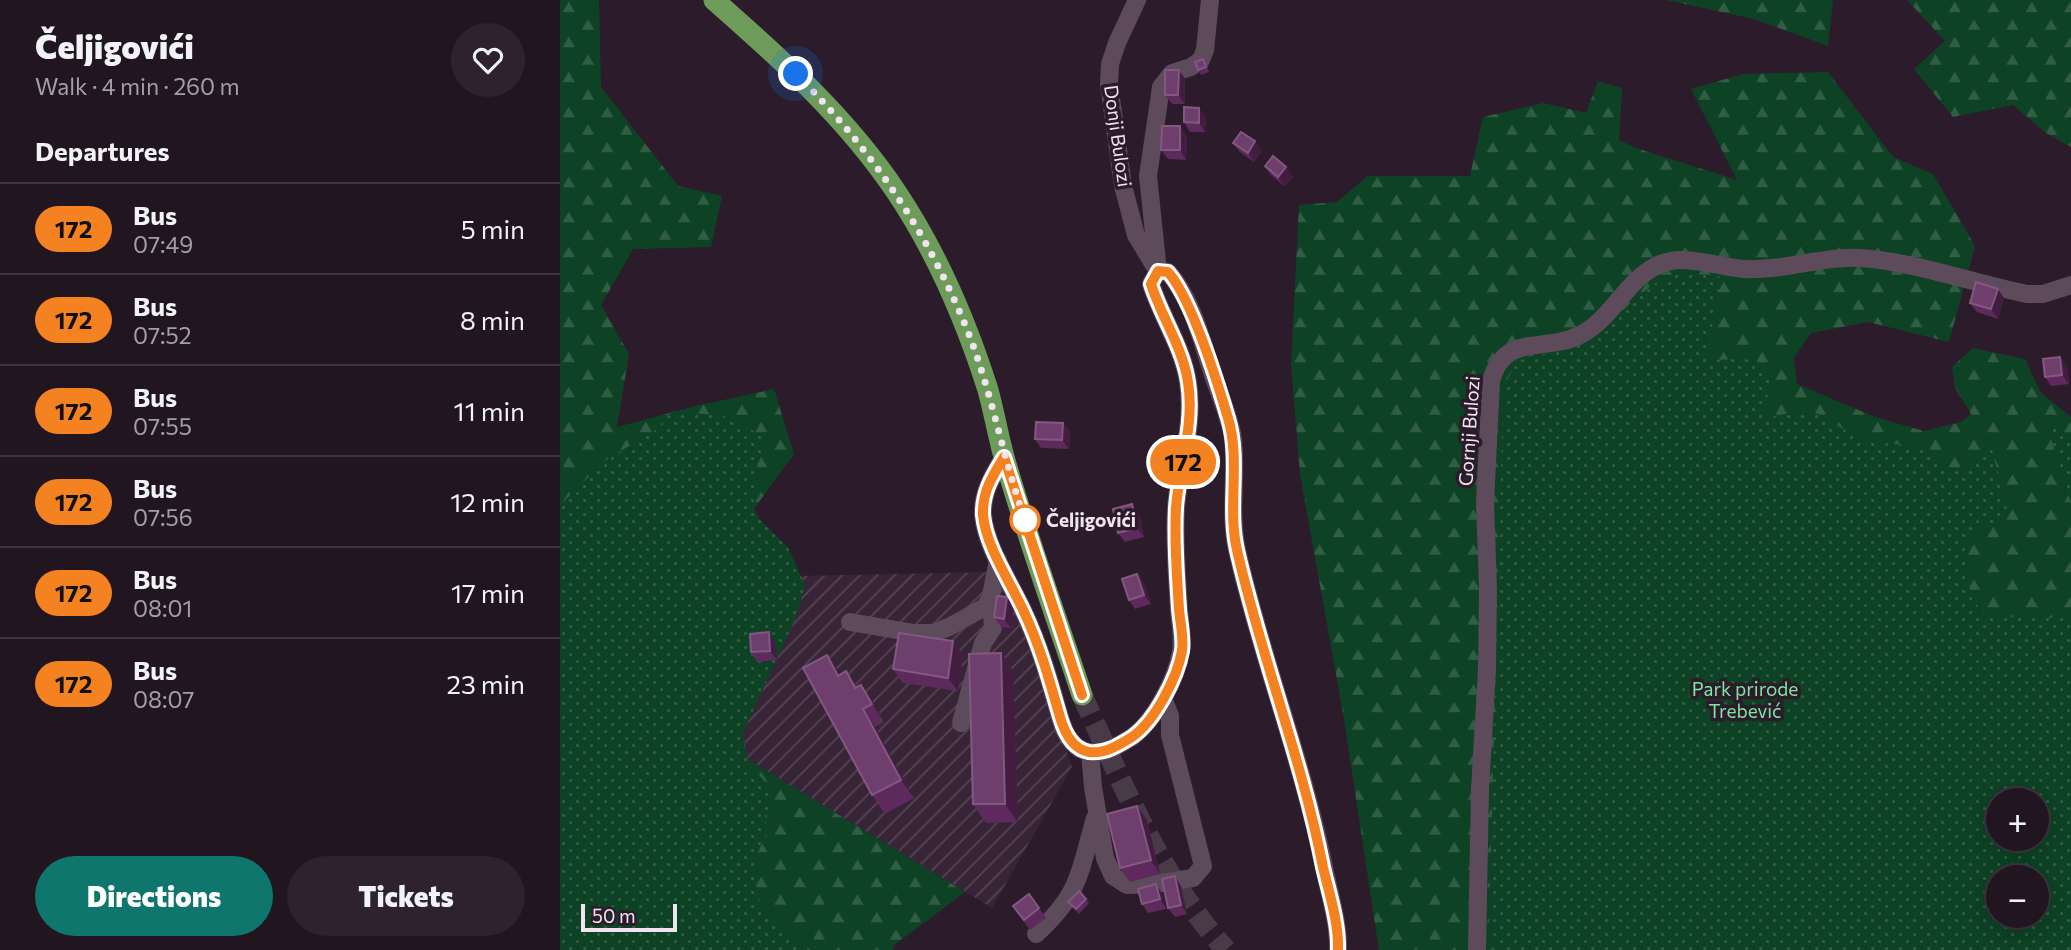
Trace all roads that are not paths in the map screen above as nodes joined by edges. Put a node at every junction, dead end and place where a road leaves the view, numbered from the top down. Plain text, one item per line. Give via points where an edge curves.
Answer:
1 (715, 0) edge
2 (1137, 0) edge
3 (1210, 0) edge
4 (1158, 271) junction
5 (2071, 285) edge
6 (1004, 457) junction
7 (998, 560) junction
8 (991, 596) junction
9 (850, 622) dead end
10 (1082, 695) tunnel mouth
11 (1163, 698) junction
12 (961, 723) dead end
13 (1090, 752) junction
14 (1097, 811) junction
15 (1036, 934) dead end
16 (1338, 950) edge
17 (1477, 950) edge

1 - 6 main road via 812,90 897,193 969,333
2 - 4 street, Donji Bulozi via 1116,43 1109,85 1126,199 1136,235
3 - 4 street via 1201,60 1172,73 1161,87 1149,176
4 - 11 street via 1151,284 1184,367 1190,402 1176,509 1182,649
4 - 16 street, Donji Bulozi via 1168,272 1177,282 1189,307 1228,419 1233,439 1231,518 1237,549 1308,799
5 - 17 street, Gornji Bulozi via 2026,294 1857,258 1774,269 1670,261 1643,274 1604,318 1581,334 1505,354 1491,381 1485,482 1487,669
6 - 7 street via 983,502 983,518
6 - 10 main road
7 - 8 street
7 - 13 street via 1025,612 1064,729 1074,744
8 - 9 street via 972,616 933,633
8 - 12 street via 993,628 979,654
11 - 13 street via 1137,733 1107,751
11 - 14 street via 1201,855 1200,872 1193,878 1127,885 1113,876 1108,866
13 - 14 street
14 - 15 street via 1076,885 1058,914

